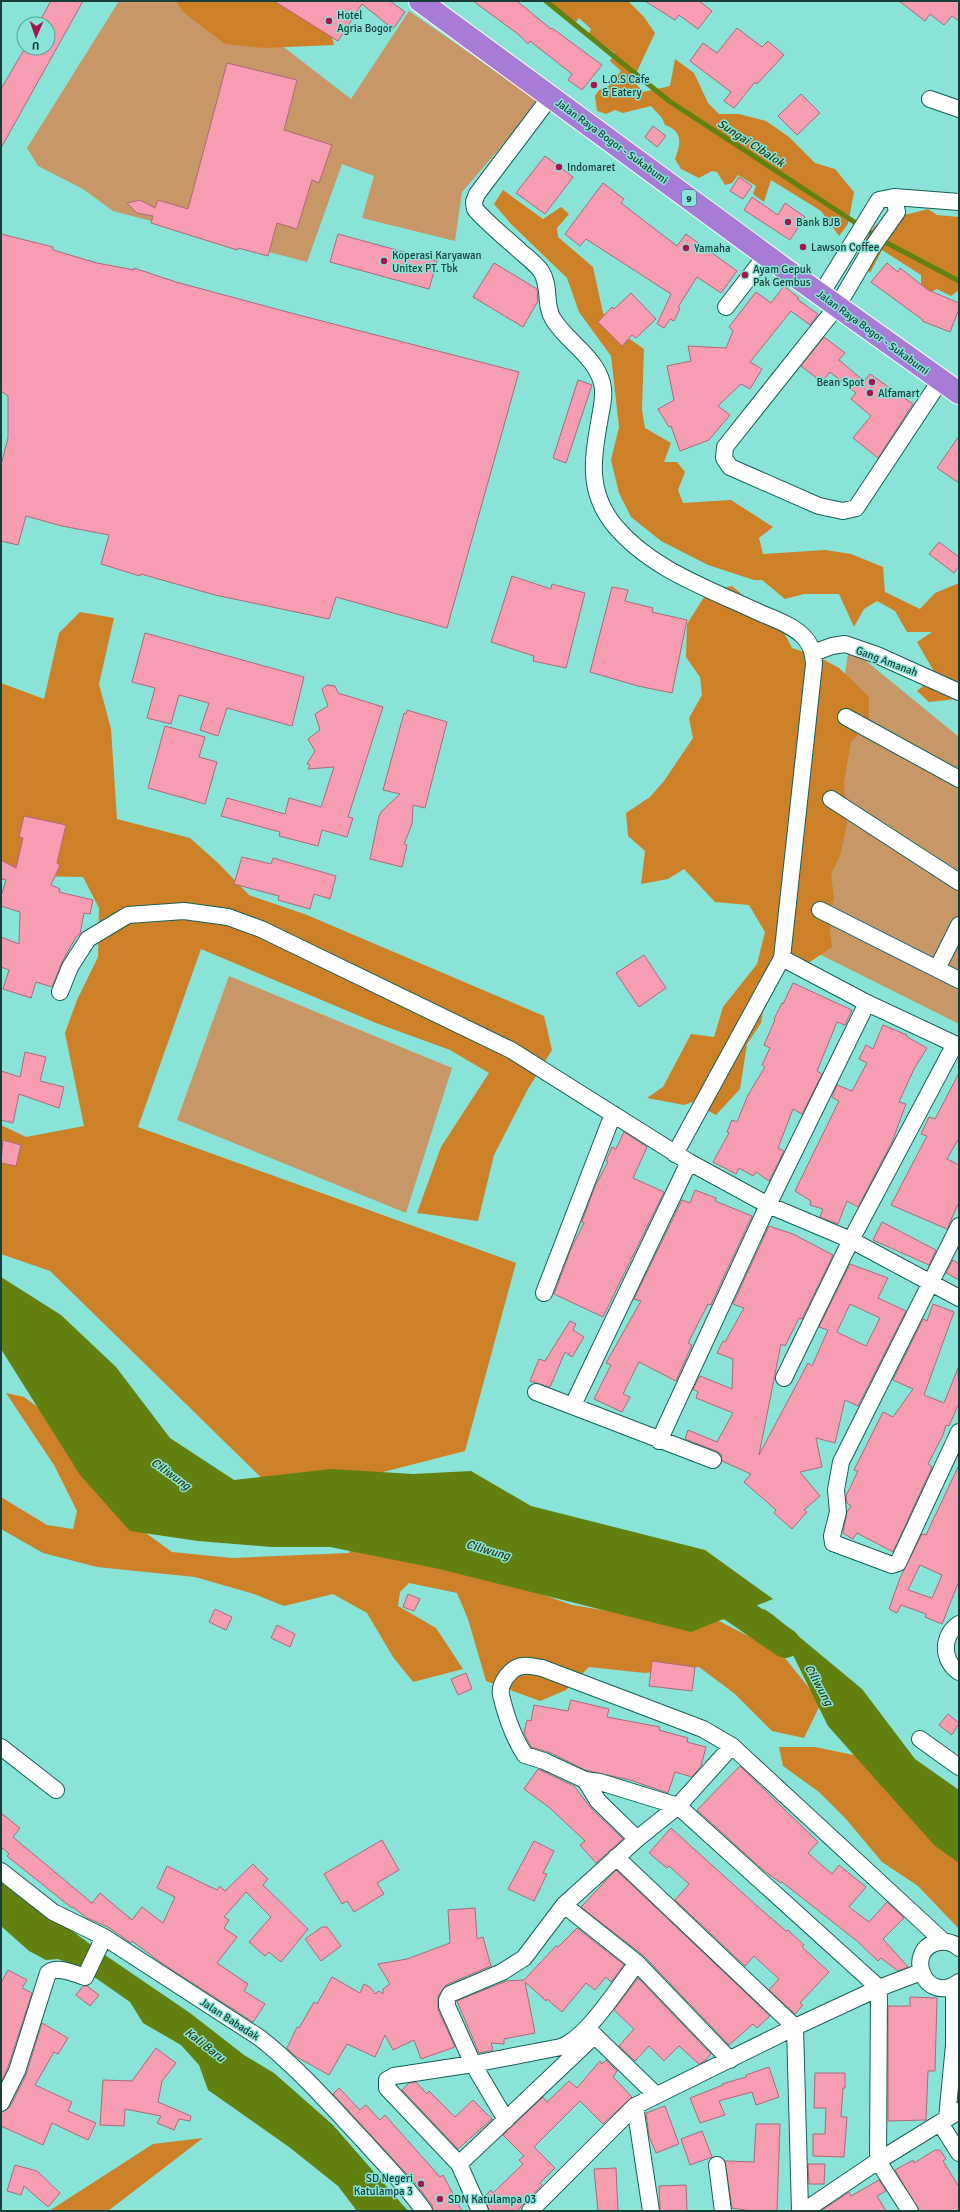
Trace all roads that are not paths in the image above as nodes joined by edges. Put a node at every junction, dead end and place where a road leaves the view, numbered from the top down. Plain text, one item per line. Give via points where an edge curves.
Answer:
1 (420, 1) edge
2 (551, 96) junction
3 (930, 99) dead end
4 (959, 109) edge
5 (959, 202) edge
6 (890, 203) junction
7 (767, 254) junction
8 (830, 300) junction
9 (726, 307) dead end
10 (940, 381) junction
11 (959, 393) edge
12 (813, 653) junction
13 (959, 692) edge
14 (846, 717) dead end
15 (959, 779) edge
16 (832, 798) dead end
17 (959, 882) edge
18 (820, 910) dead end
19 (959, 925) edge
20 (782, 958) junction
21 (937, 969) junction
22 (959, 980) edge
23 (60, 992) dead end
24 (867, 1003) junction
25 (957, 1045) edge
26 (613, 1114) junction
27 (682, 1158) junction
28 (768, 1205) junction
29 (959, 1226) edge
30 (851, 1240) junction
31 (929, 1284) junction
32 (544, 1293) dead end
33 (959, 1298) edge
34 (784, 1378) dead end
35 (536, 1392) dead end
36 (573, 1405) junction
37 (959, 1432) edge
38 (659, 1441) junction
39 (713, 1460) dead end
40 (959, 1624) edge
41 (959, 1672) edge
42 (920, 1739) dead end
43 (732, 1746) junction
44 (1, 1747) edge
45 (959, 1767) edge
46 (585, 1780) junction
47 (56, 1790) dead end
48 (678, 1806) junction
49 (637, 1839) junction
50 (616, 1857) junction
51 (1, 1871) edge
52 (564, 1905) junction
53 (104, 1937) junction
54 (942, 1942) junction
55 (959, 1948) edge
56 (637, 1963) junction
57 (921, 1972) junction
58 (956, 1983) edge
59 (879, 1988) junction
60 (796, 2027) junction
61 (591, 2032) junction
62 (956, 2047) edge
63 (730, 2060) junction
64 (473, 2064) junction
65 (656, 2095) junction
66 (1, 2103) edge
67 (635, 2106) junction
68 (949, 2117) edge
69 (506, 2120) junction
70 (959, 2153) edge
71 (878, 2161) junction
72 (459, 2164) junction
73 (717, 2165) dead end
74 (814, 2208) edge
75 (424, 2211) edge
76 (480, 2211) edge
77 (530, 2211) edge
78 (651, 2211) edge
79 (722, 2211) edge
80 (800, 2211) edge
81 (910, 2211) edge

1 - 2 highway, Jalan Raya Bogor - Sukabumi / 9
2 - 7 highway, Jalan Raya Bogor - Sukabumi / 9
2 - 12 street via 478,194 474,202 475,210 542,272 547,288 548,310 552,319 599,374 604,393 592,474 603,508 630,542 650,557 672,571 792,628 809,643
3 - 4 street
5 - 6 street
6 - 8 street via 871,249
6 - 8 street via 855,240
7 - 8 highway, Jalan Raya Bogor - Sukabumi / 9
7 - 9 street
8 - 10 highway, Jalan Raya Bogor - Sukabumi / 9
8 - 10 street via 725,447 724,458 730,467 819,506 843,511 856,508
10 - 11 highway, Jalan Raya Bogor - Sukabumi / 9
12 - 13 street, Gang Amanah via 845,644 891,661
12 - 20 street via 814,664
14 - 15 street
16 - 17 street
18 - 21 street
19 - 21 street
20 - 24 street
20 - 27 street
21 - 22 street
23 - 26 street via 70,967 88,939 128,915 184,911 228,917 261,929 511,1050
24 - 25 street
24 - 28 street
25 - 30 street
26 - 27 street
26 - 32 street
27 - 28 street
27 - 36 street
28 - 30 street
28 - 38 street
29 - 31 street
30 - 31 street
30 - 34 street
31 - 33 street
31 - 37 street via 841,1462 836,1490 838,1512 832,1536 833,1543 892,1565 898,1563
35 - 36 street
36 - 38 street
38 - 39 street
40 - 41 street via 950,1633 946,1651 946,1660
42 - 45 street
43 - 46 street via 704,1729 542,1668 523,1666 513,1670 505,1678 501,1694 515,1739 525,1755
43 - 48 street
43 - 54 street
44 - 47 street
46 - 48 street via 600,1782
46 - 49 street via 598,1800
48 - 49 street
48 - 59 street
49 - 50 street
50 - 52 street
50 - 60 street
51 - 53 street, Jalan Babadak via 53,1912
52 - 56 street
52 - 64 street via 524,1958 515,1966 450,1994 447,2006
53 - 66 street via 85,1977 59,1969 48,1974 17,2071
53 - 75 street, Jalan Babadak via 260,2038 280,2054 318,2090
54 - 55 street
54 - 57 street via 935,1943 924,1951
56 - 61 street
56 - 63 street
57 - 58 street via 928,1983 934,1986 947,1988
57 - 59 street
58 - 62 street
59 - 60 street
59 - 71 street
60 - 63 street
60 - 80 street
61 - 64 street via 561,2047
61 - 65 street
61 - 69 street
62 - 68 street
63 - 65 street
64 - 69 street
64 - 72 street via 394,2076 387,2080 386,2085 386,2088
65 - 67 street
67 - 77 street
67 - 78 street
68 - 70 street
68 - 71 street
69 - 72 street
71 - 74 street
71 - 81 street
72 - 76 street
73 - 79 street

